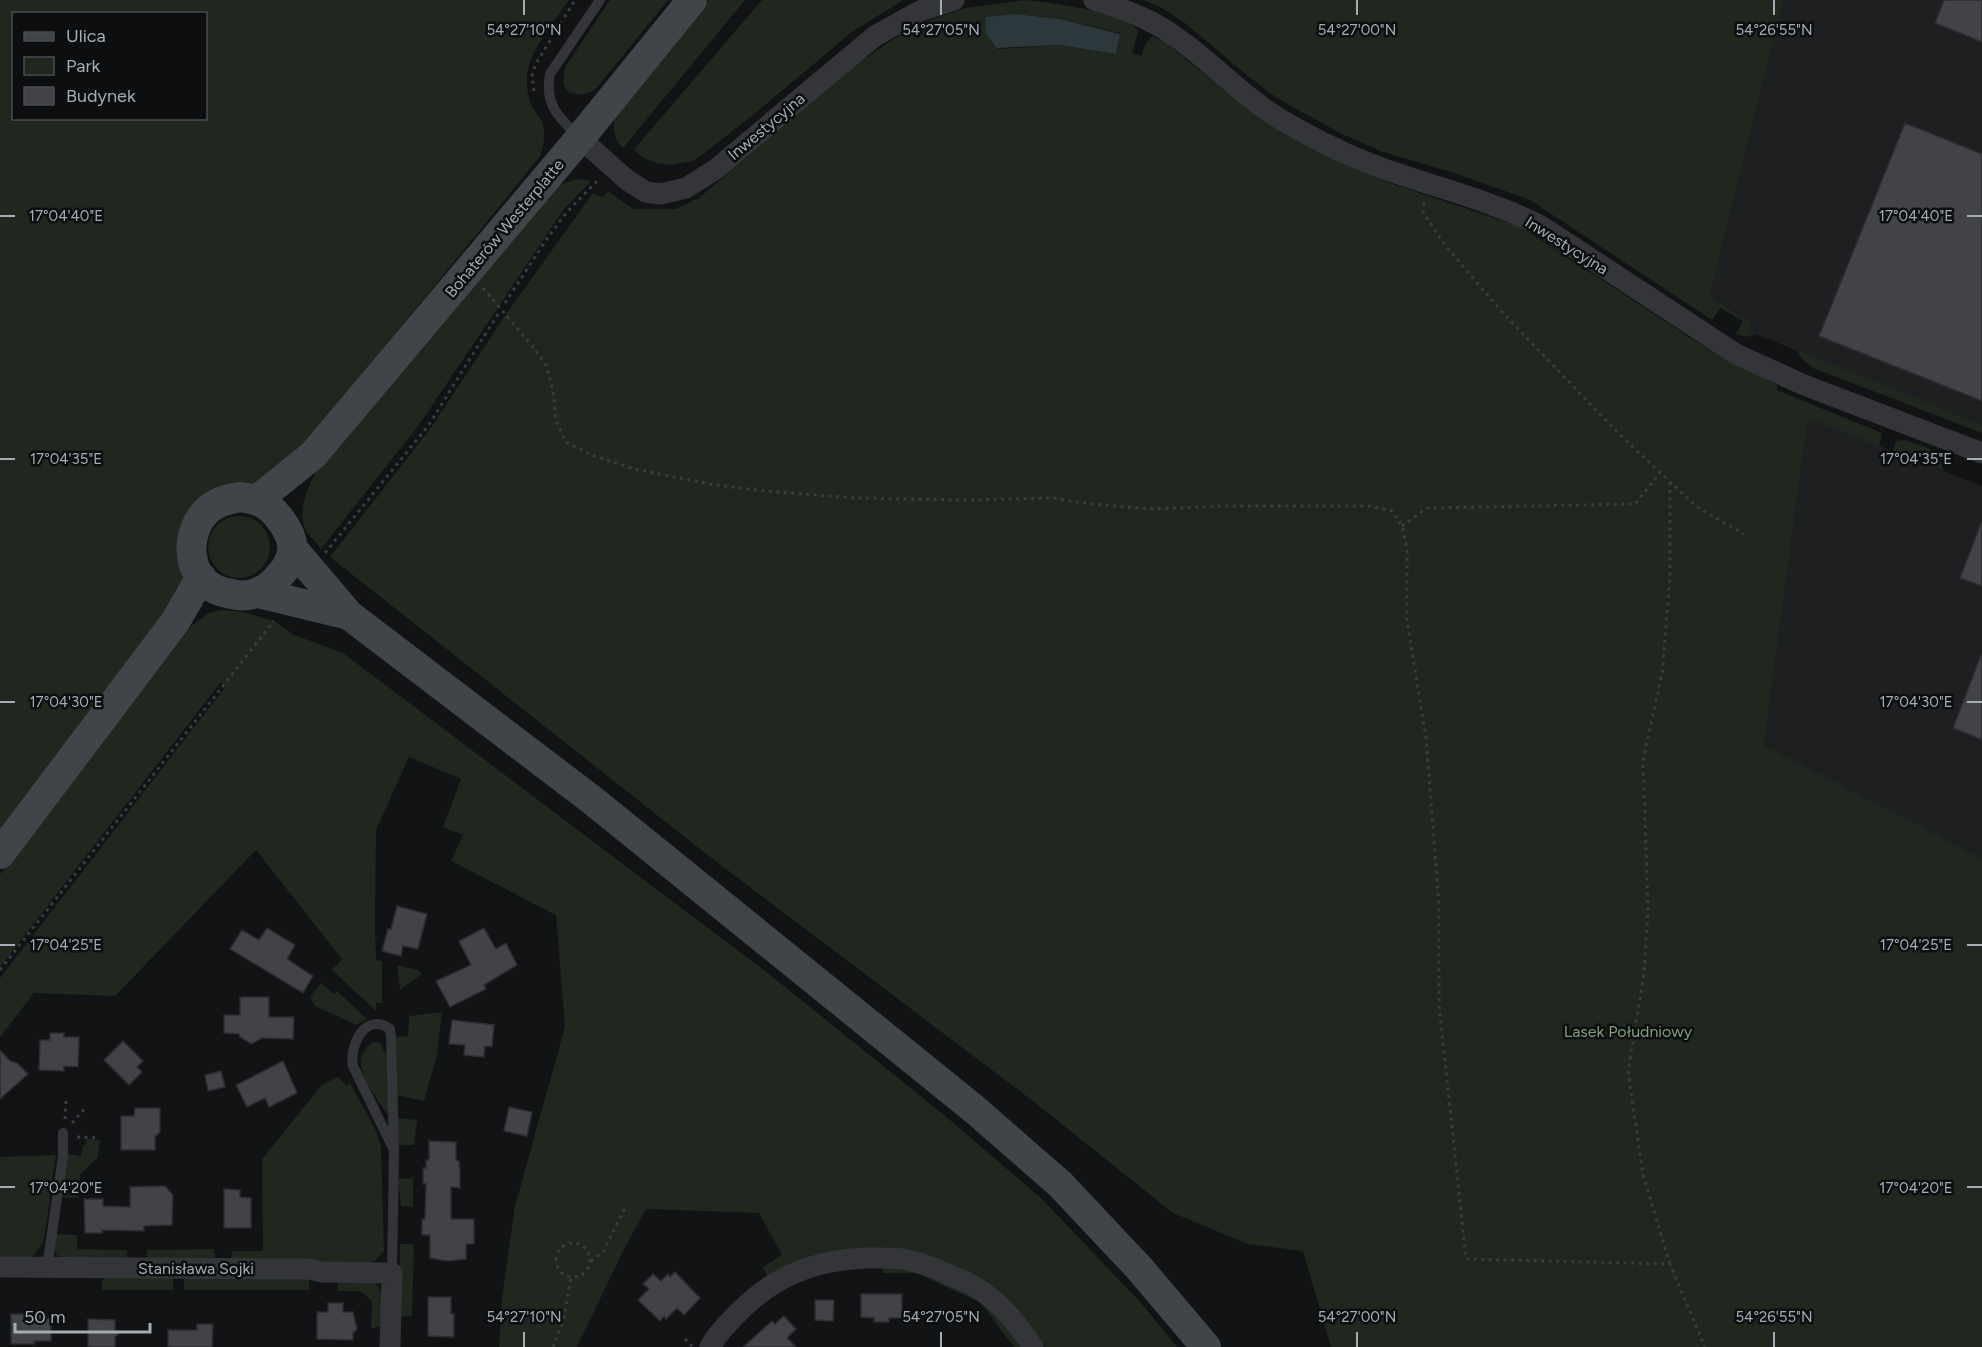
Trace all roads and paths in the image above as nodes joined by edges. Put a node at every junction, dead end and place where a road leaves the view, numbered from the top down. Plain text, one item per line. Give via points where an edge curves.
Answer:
1 (600, 0) edge
2 (692, 0) edge
3 (954, 0) edge
4 (1094, 0) edge
5 (580, 138) junction
6 (597, 181) dead end
7 (1427, 183) junction
8 (468, 271) junction
9 (505, 303) dead end
10 (498, 314) dead end
11 (1982, 453) edge
12 (313, 455) junction
13 (1660, 473) junction
14 (1670, 483) junction
15 (257, 500) junction
16 (283, 522) junction
17 (1402, 526) junction
18 (1743, 534) dead end
19 (306, 555) junction
20 (209, 584) junction
21 (258, 593) junction
22 (280, 613) dead end
23 (350, 615) junction
24 (0, 854) edge
25 (0, 970) edge
26 (66, 1100) dead end
27 (87, 1106) dead end
28 (63, 1135) junction
29 (99, 1138) dead end
30 (394, 1150) junction
31 (626, 1208) dead end
32 (591, 1260) junction
33 (1670, 1264) junction
34 (0, 1267) edge
35 (47, 1268) junction
36 (392, 1274) junction
37 (571, 1277) junction
38 (685, 1339) dead end
39 (390, 1347) edge
40 (553, 1347) edge
41 (694, 1347) edge
42 (710, 1347) edge
43 (1033, 1347) edge
44 (1206, 1347) edge
45 (1705, 1347) edge

1 - 5 lane via 550,74 547,87 559,118
2 - 5 main road, Bohaterów Westerplatte
3 - 5 street, Inwestycyjna via 920,11 875,36 716,169 686,188 661,194 646,192
4 - 7 street, Inwestycyjna via 1158,26 1294,127 1333,148
5 - 8 main road, Bohaterów Westerplatte
6 - 9 path via 552,231
7 - 11 street, Inwestycyjna via 1508,210 1541,226 1736,354 1804,385
7 - 13 path via 1423,212 1444,244 1502,312
8 - 12 main road, Bohaterów Westerplatte
8 - 17 path via 546,365 556,421 566,442 634,469 735,487 855,498 1053,498 1155,509 1369,506 1392,511
10 - 19 path via 428,426
12 - 15 main road, Bohaterów Westerplatte
12 - 16 main road, Bohaterów Westerplatte
13 - 14 path
13 - 17 path via 1635,504 1427,508
14 - 18 path via 1697,507
14 - 33 path via 1670,577 1662,674 1643,760 1647,909 1644,974 1628,1072 1643,1175
15 - 16 main road via 272,508
15 - 20 main road via 224,500 200,518 190,548 193,563
16 - 19 main road
17 - 33 path via 1407,549 1407,620 1427,750 1439,904 1439,1005 1466,1259
19 - 21 main road
19 - 23 main road
20 - 21 main road via 241,597
20 - 24 main road via 175,622
21 - 23 main road
22 - 25 path
23 - 44 main road via 592,800 974,1109 1060,1184
26 - 28 path
27 - 28 path
28 - 29 path
28 - 35 lane
30 - 30 lane via 351,1058 355,1040 370,1025 390,1029
30 - 36 lane
31 - 32 path via 603,1252
32 - 37 path via 585,1273
32 - 37 path via 581,1244 564,1245 557,1254 557,1265
33 - 45 path
34 - 35 street, Stanisława Sojki
35 - 36 street, Stanisława Sojki via 308,1269
36 - 39 street
37 - 40 path via 564,1317
38 - 41 path
42 - 43 street via 744,1306 788,1275 814,1265 877,1258 906,1259 980,1290 1011,1317

